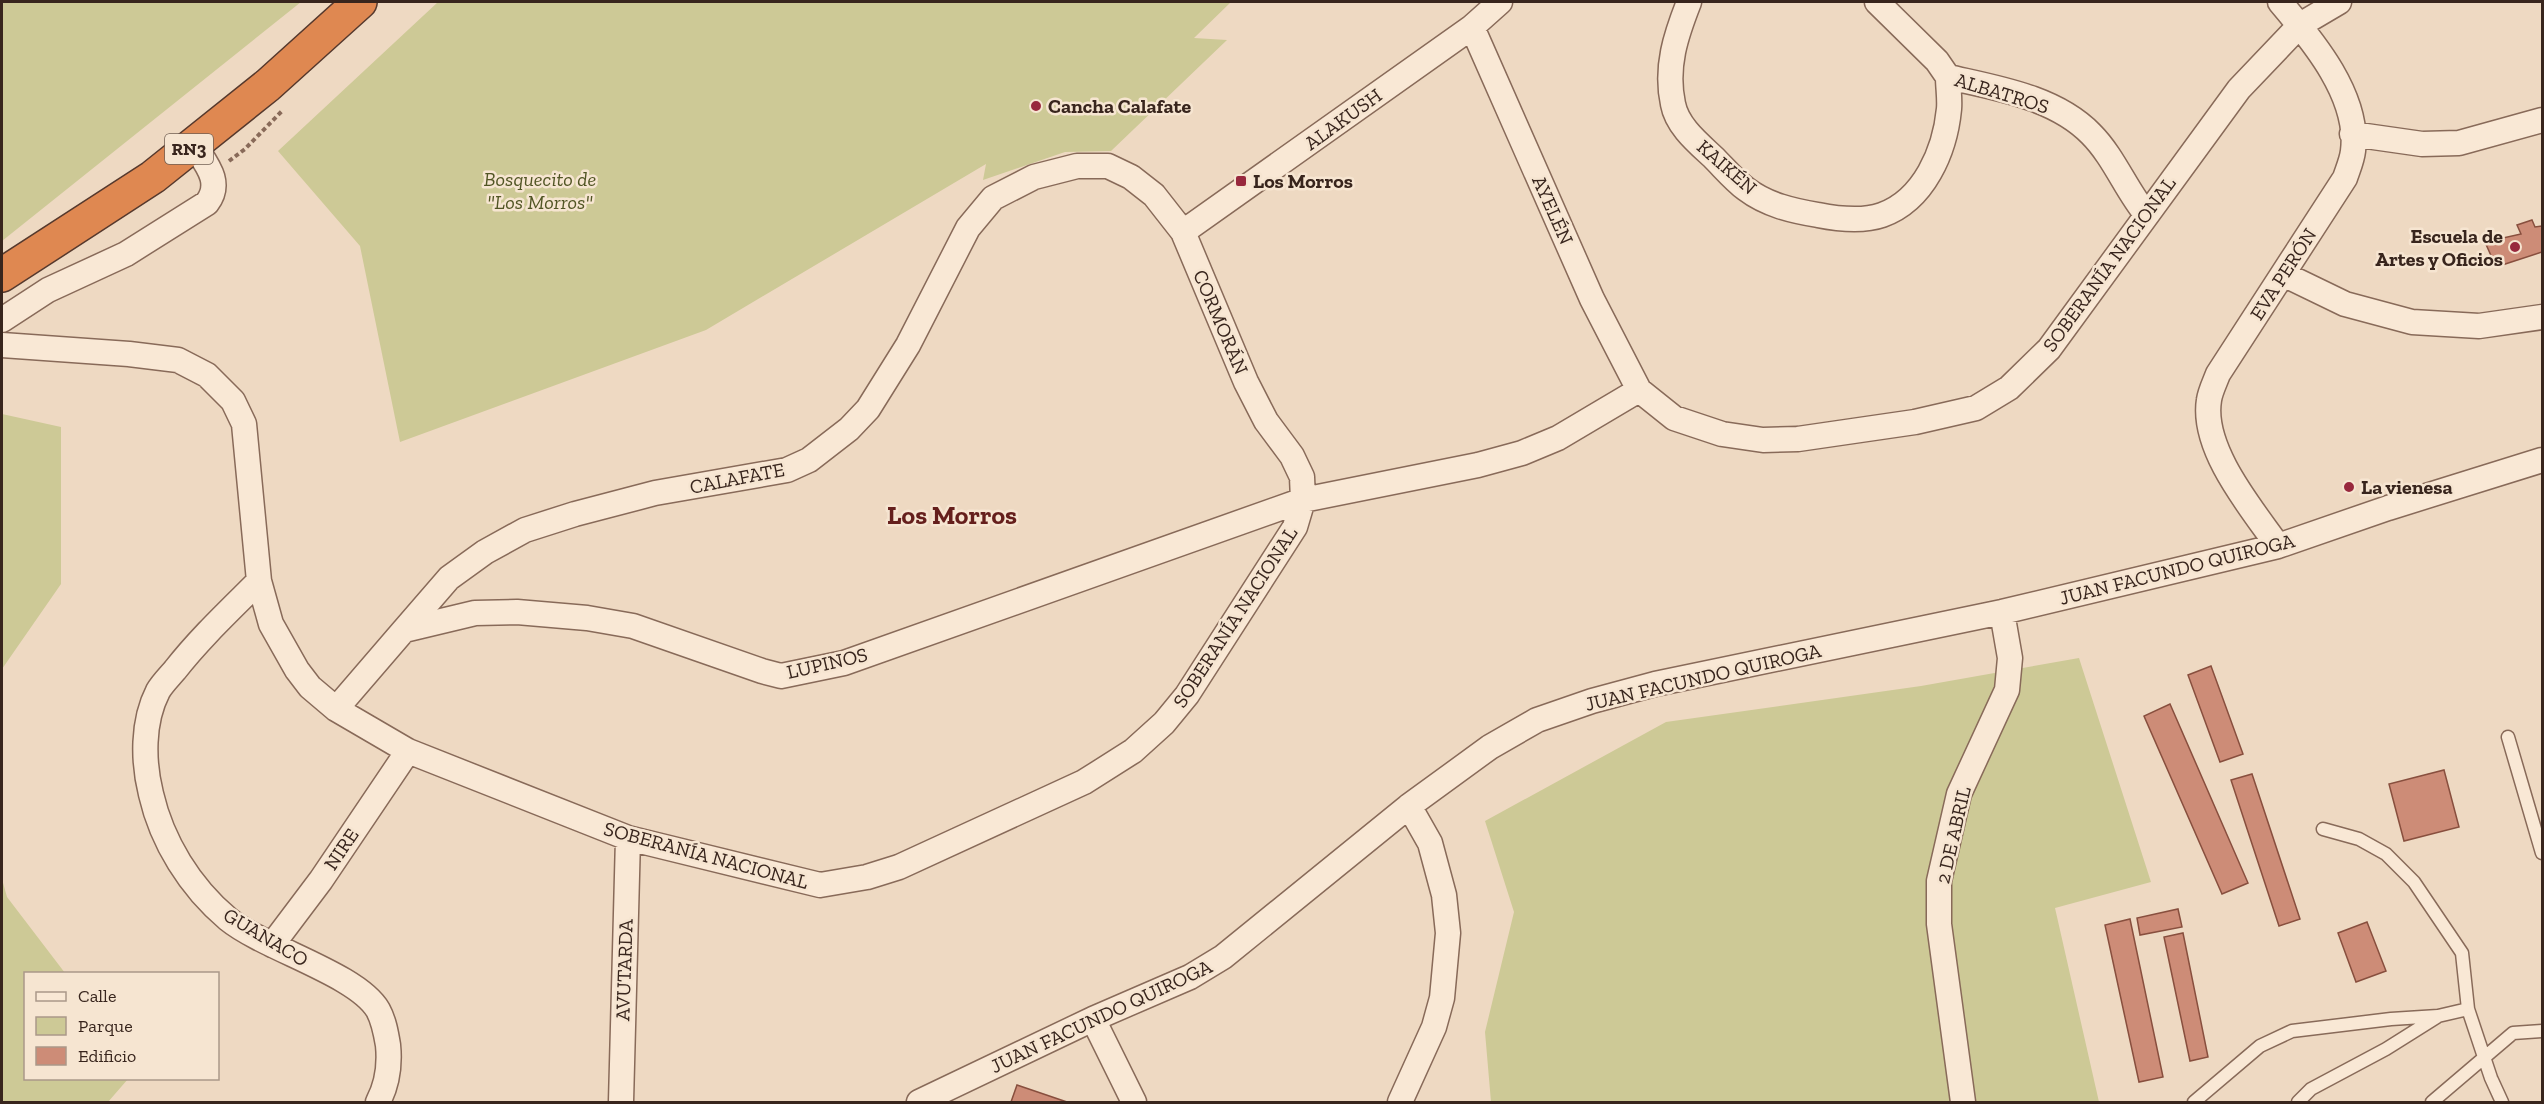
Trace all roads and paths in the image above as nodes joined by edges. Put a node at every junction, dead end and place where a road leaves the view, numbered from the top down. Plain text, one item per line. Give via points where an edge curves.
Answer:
1 (360, 2) edge
2 (1500, 2) edge
3 (1689, 2) edge
4 (1877, 2) edge
5 (2280, 2) edge
6 (2339, 2) edge
7 (2300, 25) junction
8 (1472, 27) junction
9 (1948, 77) junction
10 (2542, 120) edge
11 (2352, 134) junction
12 (194, 145) junction
13 (1108, 166) joint
14 (2146, 214) junction
15 (1183, 232) junction
16 (2283, 274) junction
17 (2, 275) edge
18 (2542, 316) edge
19 (2, 320) edge
20 (2, 345) edge
21 (1639, 390) junction
22 (2542, 460) edge
23 (1303, 500) junction
24 (2278, 546) junction
25 (259, 581) junction
26 (2002, 612) junction
27 (404, 630) junction
28 (336, 710) junction
29 (2508, 737) dead end
30 (408, 751) junction
31 (1409, 807) junction
32 (2324, 829) dead end
33 (628, 838) junction
34 (2542, 853) edge
35 (272, 945) junction
36 (2468, 1009) junction
37 (2438, 1016) junction
38 (1093, 1019) junction
39 (2542, 1031) edge
40 (2484, 1057) junction
41 (378, 1102) edge
42 (621, 1102) edge
43 (918, 1102) edge
44 (1134, 1102) edge
45 (1400, 1102) edge
46 (1963, 1102) edge
47 (2194, 1102) edge
48 (2298, 1102) edge
49 (2432, 1102) edge
50 (2502, 1102) edge

1 - 12 highway, RN3
2 - 8 street, ALAKUSH
3 - 9 street, KAIKÉN via 1674,41 1670,76 1673,106 1689,134 1747,190 1786,210 1842,219 1879,216 1897,208 1933,168 1949,109
4 - 9 street, ALBATROS
5 - 7 street, EVA PERÓN
6 - 7 street, SOBERANÍA NACIONAL
7 - 11 street, EVA PERÓN via 2329,66 2350,113
7 - 14 street, SOBERANÍA NACIONAL via 2239,89
8 - 15 street, ALAKUSH
8 - 21 street, AYELÉN via 1592,299
9 - 14 street, ALBATROS via 2056,108 2091,134
10 - 11 street via 2459,143 2422,144
11 - 16 street, EVA PERÓN via 2353,151 2345,178
12 - 17 highway, RN3 via 153,177
12 - 19 street via 215,181 214,194 207,203 126,254 48,290
13 - 15 street, CORMORÁN via 1154,195
13 - 27 street, CALAFATE via 1077,166 1034,177 993,198 968,228 908,345 868,409 809,460 787,470 656,493 525,530 449,578
14 - 21 street, SOBERANÍA NACIONAL via 2049,349 2009,388 1976,408 1915,422 1798,439 1763,440 1722,434 1674,418
15 - 23 street, CORMORÁN via 1246,382 1302,477
16 - 18 street via 2345,304 2412,322 2478,326
16 - 24 street, EVA PERÓN via 2218,374 2208,401 2210,430 2223,462
20 - 25 street, SOBERANÍA NACIONAL via 178,360 207,375 233,401 244,424
21 - 23 street via 1558,438 1522,453
22 - 24 street, JUAN FACUNDO QUIROGA
23 - 27 street, LUPINOS via 843,663 781,676 633,626 587,618 475,613
23 - 33 street, SOBERANÍA NACIONAL via 1295,527 1187,695 1133,751 1084,782 898,867 820,885
24 - 26 street, JUAN FACUNDO QUIROGA
25 - 28 street, SOBERANÍA NACIONAL via 271,624 297,670
25 - 35 street, GUANACO via 194,646 158,692 149,720 145,770 167,843 188,876 229,919
26 - 31 street, JUAN FACUNDO QUIROGA via 1654,684 1592,701 1519,730
26 - 46 street, 2 DE ABRIL via 2010,658 2007,690 1959,794 1939,881 1939,924
27 - 28 street
28 - 30 street, SOBERANÍA NACIONAL
29 - 34 lane
30 - 33 street, SOBERANÍA NACIONAL
30 - 35 street, NIRE
31 - 38 street, JUAN FACUNDO QUIROGA via 1223,957 1190,977
31 - 45 street via 1431,843 1444,895 1448,933 1437,1017
32 - 36 lane via 2359,839 2386,854 2414,882 2462,953
33 - 42 street, AVUTARDA
35 - 41 street, GUANACO via 355,987 378,1009 386,1029 389,1056 385,1089
36 - 37 lane
36 - 40 lane
37 - 47 lane via 2292,1031 2260,1046
37 - 48 lane via 2311,1089
38 - 43 street, JUAN FACUNDO QUIROGA
38 - 44 street
39 - 40 lane via 2513,1034
40 - 49 lane
40 - 50 lane

